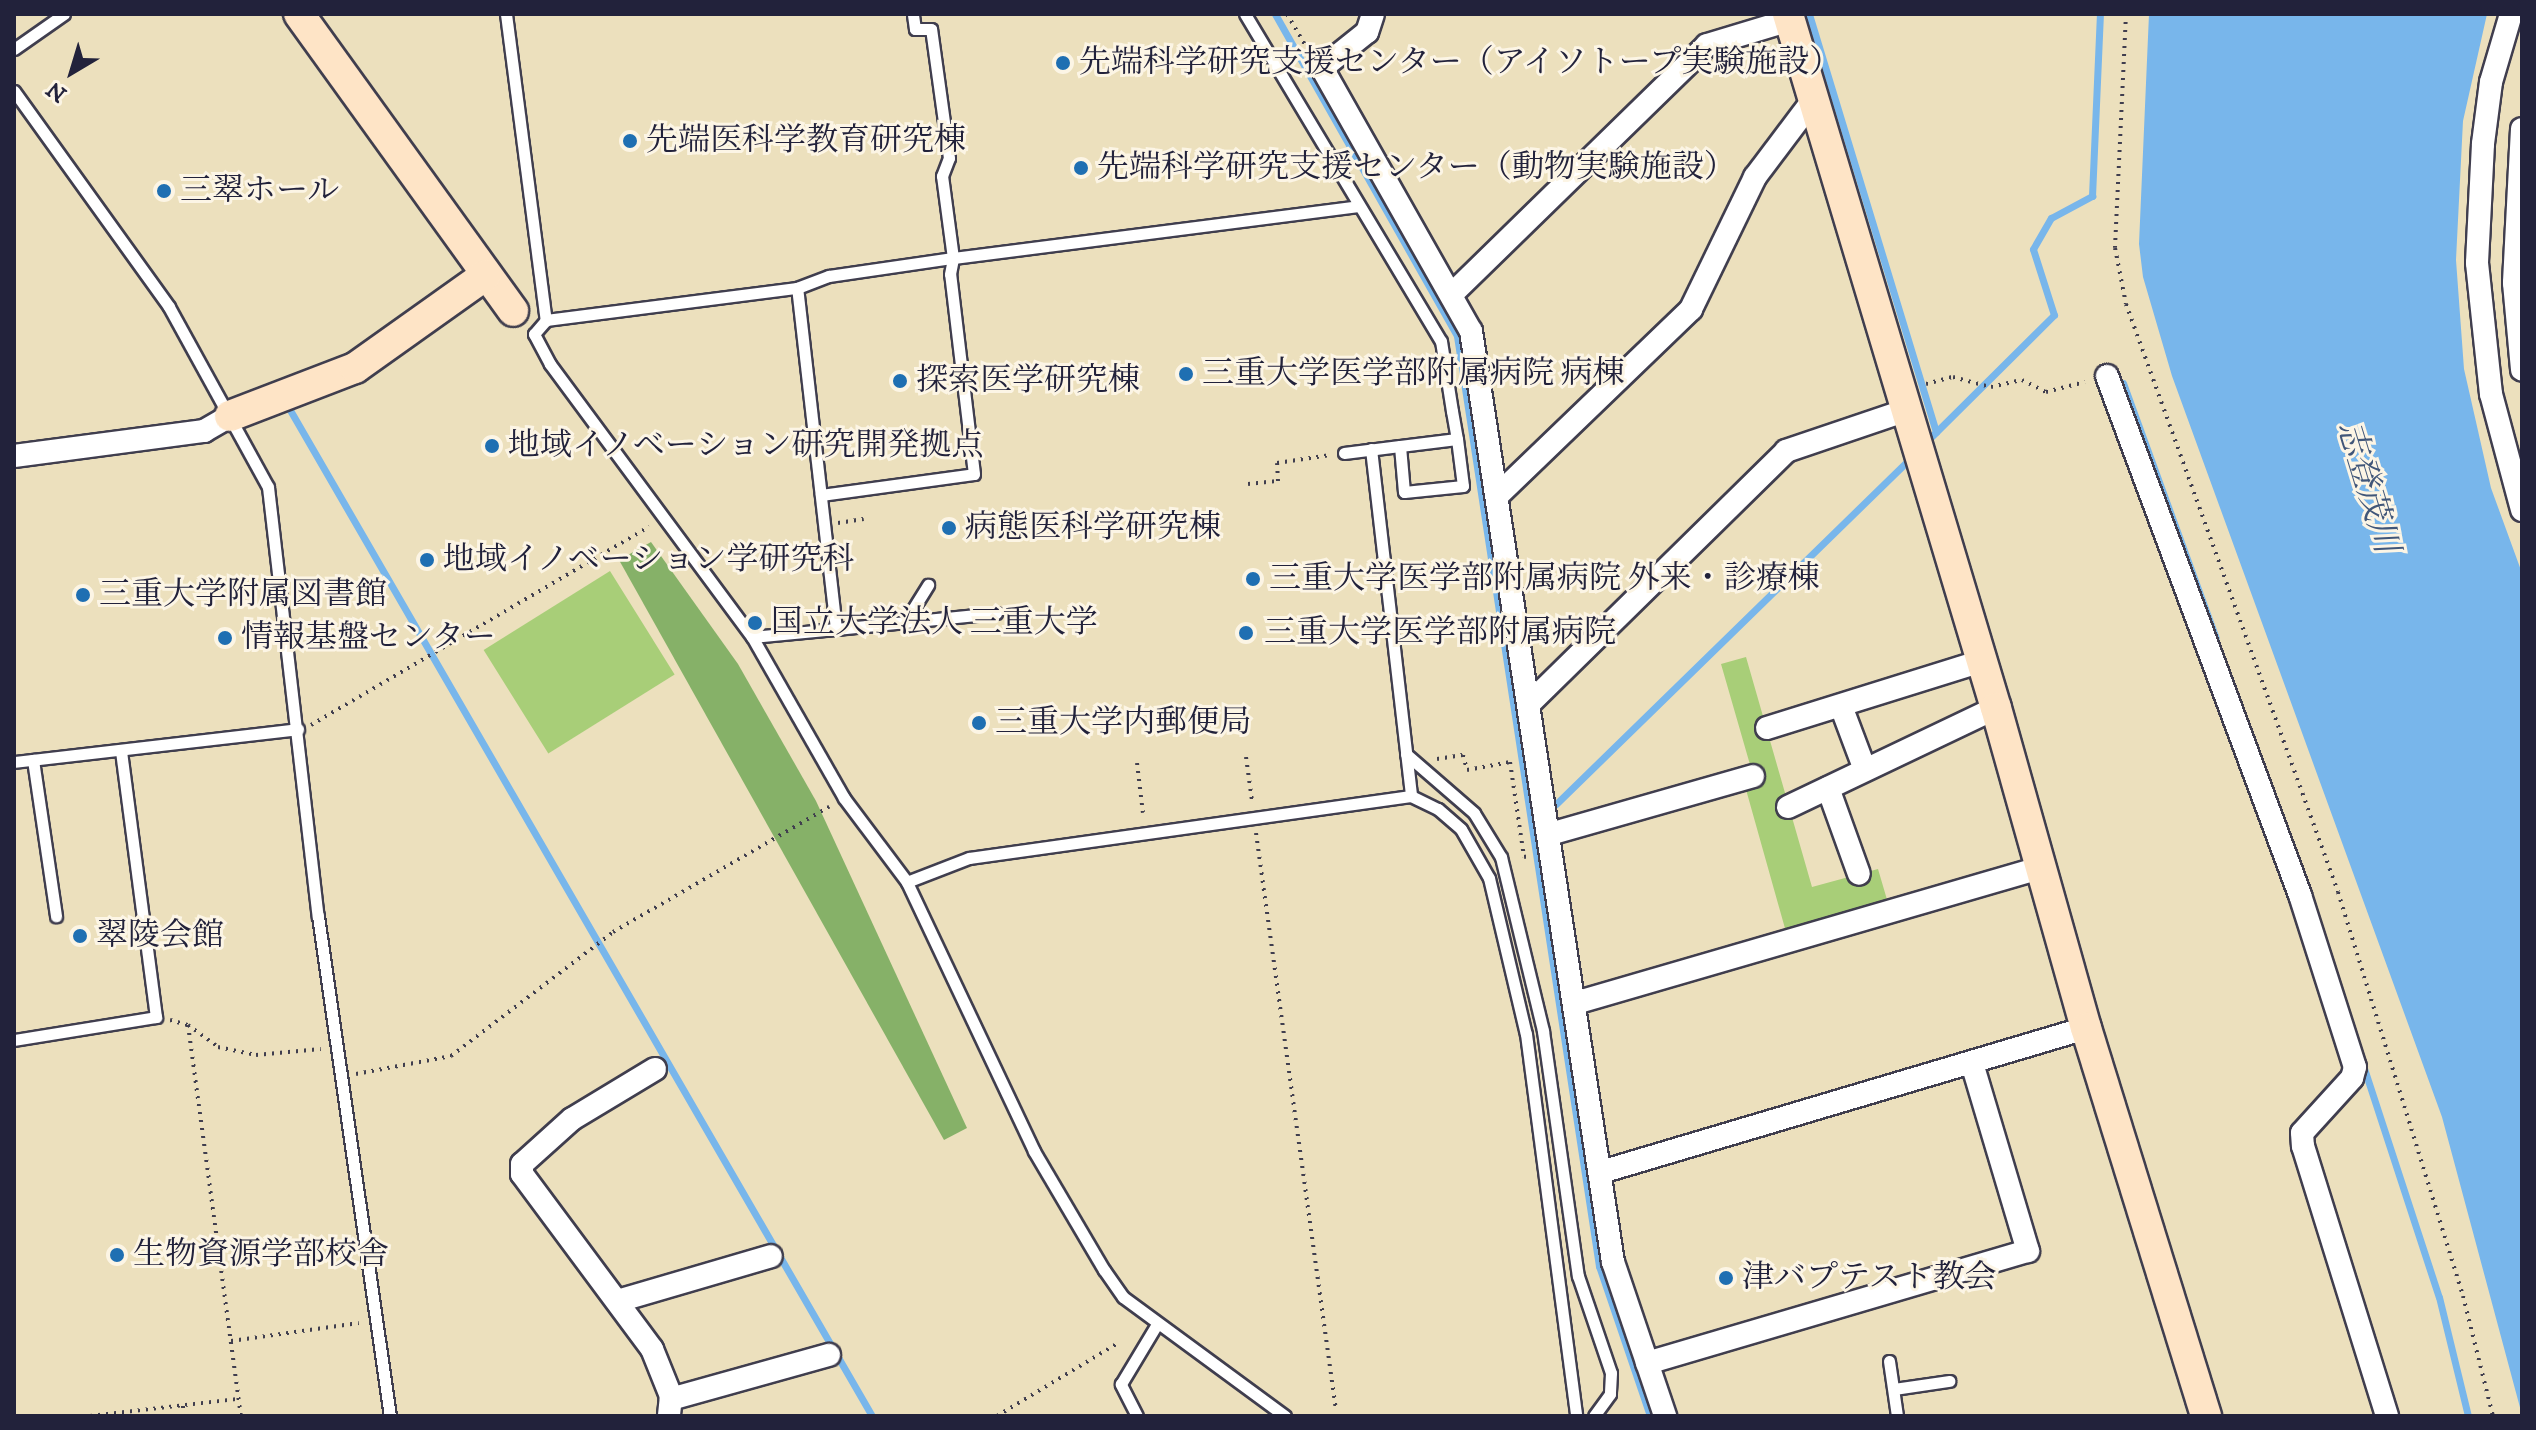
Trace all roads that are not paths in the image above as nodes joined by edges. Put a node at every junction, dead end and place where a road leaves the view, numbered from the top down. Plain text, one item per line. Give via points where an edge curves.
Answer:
1 (64, 14) edge
2 (299, 14) edge
3 (913, 14) edge
4 (1245, 14) edge
5 (1373, 14) edge
6 (2511, 14) edge
7 (510, 15) edge
8 (1789, 17) edge
9 (14, 49) edge
10 (14, 91) edge
11 (1813, 100) junction
12 (2522, 129) edge
13 (1357, 206) junction
14 (953, 258) junction
15 (486, 275) junction
16 (797, 288) junction
17 (1452, 294) junction
18 (513, 311) dead end
19 (546, 320) junction
20 (2522, 370) edge
21 (2107, 376) road end
22 (1904, 400) junction
23 (230, 416) junction
24 (1457, 439) junction
25 (1400, 446) junction
26 (1371, 449) junction
27 (1344, 453) road end
28 (14, 456) edge
29 (821, 495) junction
30 (1498, 495) junction
31 (2522, 510) edge
32 (928, 585) dead end
33 (996, 613) dead end
34 (905, 622) junction
35 (836, 629) junction
36 (752, 637) junction
37 (1982, 661) junction
38 (1531, 702) junction
39 (1841, 706) junction
40 (1996, 708) junction
41 (1767, 728) dead end
42 (298, 729) junction
43 (121, 750) junction
44 (1406, 754) junction
45 (33, 760) junction
46 (14, 762) edge
47 (1865, 770) junction
48 (1753, 776) dead end
49 (1828, 788) junction
50 (1411, 796) junction
51 (1788, 807) dead end
52 (1551, 843) junction
53 (2040, 868) junction
54 (1859, 874) dead end
55 (907, 882) junction
56 (56, 916) dead end
57 (1575, 1003) junction
58 (2086, 1028) junction
59 (14, 1040) edge
60 (1972, 1063) junction
61 (655, 1069) dead end
62 (1601, 1172) junction
63 (771, 1256) dead end
64 (621, 1300) junction
65 (1157, 1324) junction
66 (829, 1355) dead end
67 (1889, 1361) dead end
68 (1647, 1363) junction
69 (1949, 1381) dead end
70 (1894, 1389) junction
71 (670, 1407) edge
72 (390, 1416) edge
73 (1137, 1416) edge
74 (1285, 1416) edge
75 (1576, 1416) edge
76 (1594, 1416) edge
77 (1665, 1416) edge
78 (1897, 1416) edge
79 (2206, 1416) edge
80 (2387, 1416) edge

1 - 9 lane
2 - 15 street
3 - 14 lane via 915,29 931,29 949,158 942,176
4 - 13 lane
5 - 17 street via 1367,32 1322,68
6 - 31 street via 2487,113 2477,263 2491,394
7 - 19 lane
8 - 11 street
8 - 17 street via 1707,45
10 - 23 lane via 169,307
11 - 22 street
11 - 30 street via 1755,177 1691,309
12 - 20 street via 2514,283
13 - 14 lane
13 - 24 lane via 1441,341
14 - 16 lane via 829,276
14 - 29 lane via 950,274 974,474
15 - 18 street
15 - 23 street via 355,368
16 - 19 lane
16 - 29 lane
17 - 30 street via 1471,331
19 - 36 lane via 534,334 538,346
21 - 80 street via 2300,895 2355,1067 2352,1078 2302,1133 2303,1146
22 - 37 street
22 - 38 street via 1786,451
23 - 28 street via 204,431
23 - 42 lane via 268,487
24 - 25 lane
24 - 25 lane via 1463,486 1404,492
25 - 26 lane
26 - 27 lane
26 - 44 lane
29 - 35 lane
30 - 38 street
32 - 34 lane
33 - 34 lane
34 - 35 lane
35 - 36 lane
36 - 55 lane via 844,798
37 - 39 street
37 - 40 street
38 - 52 street
39 - 41 street
39 - 47 street
40 - 47 street
40 - 53 street
42 - 43 lane
42 - 72 lane via 336,1047
43 - 45 lane
43 - 59 lane via 156,1017
44 - 50 lane
44 - 76 lane via 1474,813 1501,857 1543,1031 1578,1276 1611,1373 1610,1394
45 - 46 lane
45 - 56 lane
47 - 49 street
48 - 52 street
49 - 51 street
49 - 54 street
50 - 55 lane via 969,858
50 - 75 lane via 1461,829 1489,878 1526,1034
52 - 57 street
53 - 57 street
53 - 58 street
55 - 65 lane via 1034,1151 1123,1297
57 - 62 street
58 - 60 street
58 - 79 street
60 - 62 street
60 - 68 street via 2028,1251
61 - 64 street via 572,1119 522,1164 522,1174
62 - 68 street via 1613,1262
63 - 64 street
64 - 71 street via 652,1349
65 - 73 lane via 1121,1384
65 - 74 lane
66 - 71 street
67 - 70 lane
68 - 77 street
69 - 70 lane
70 - 78 lane

